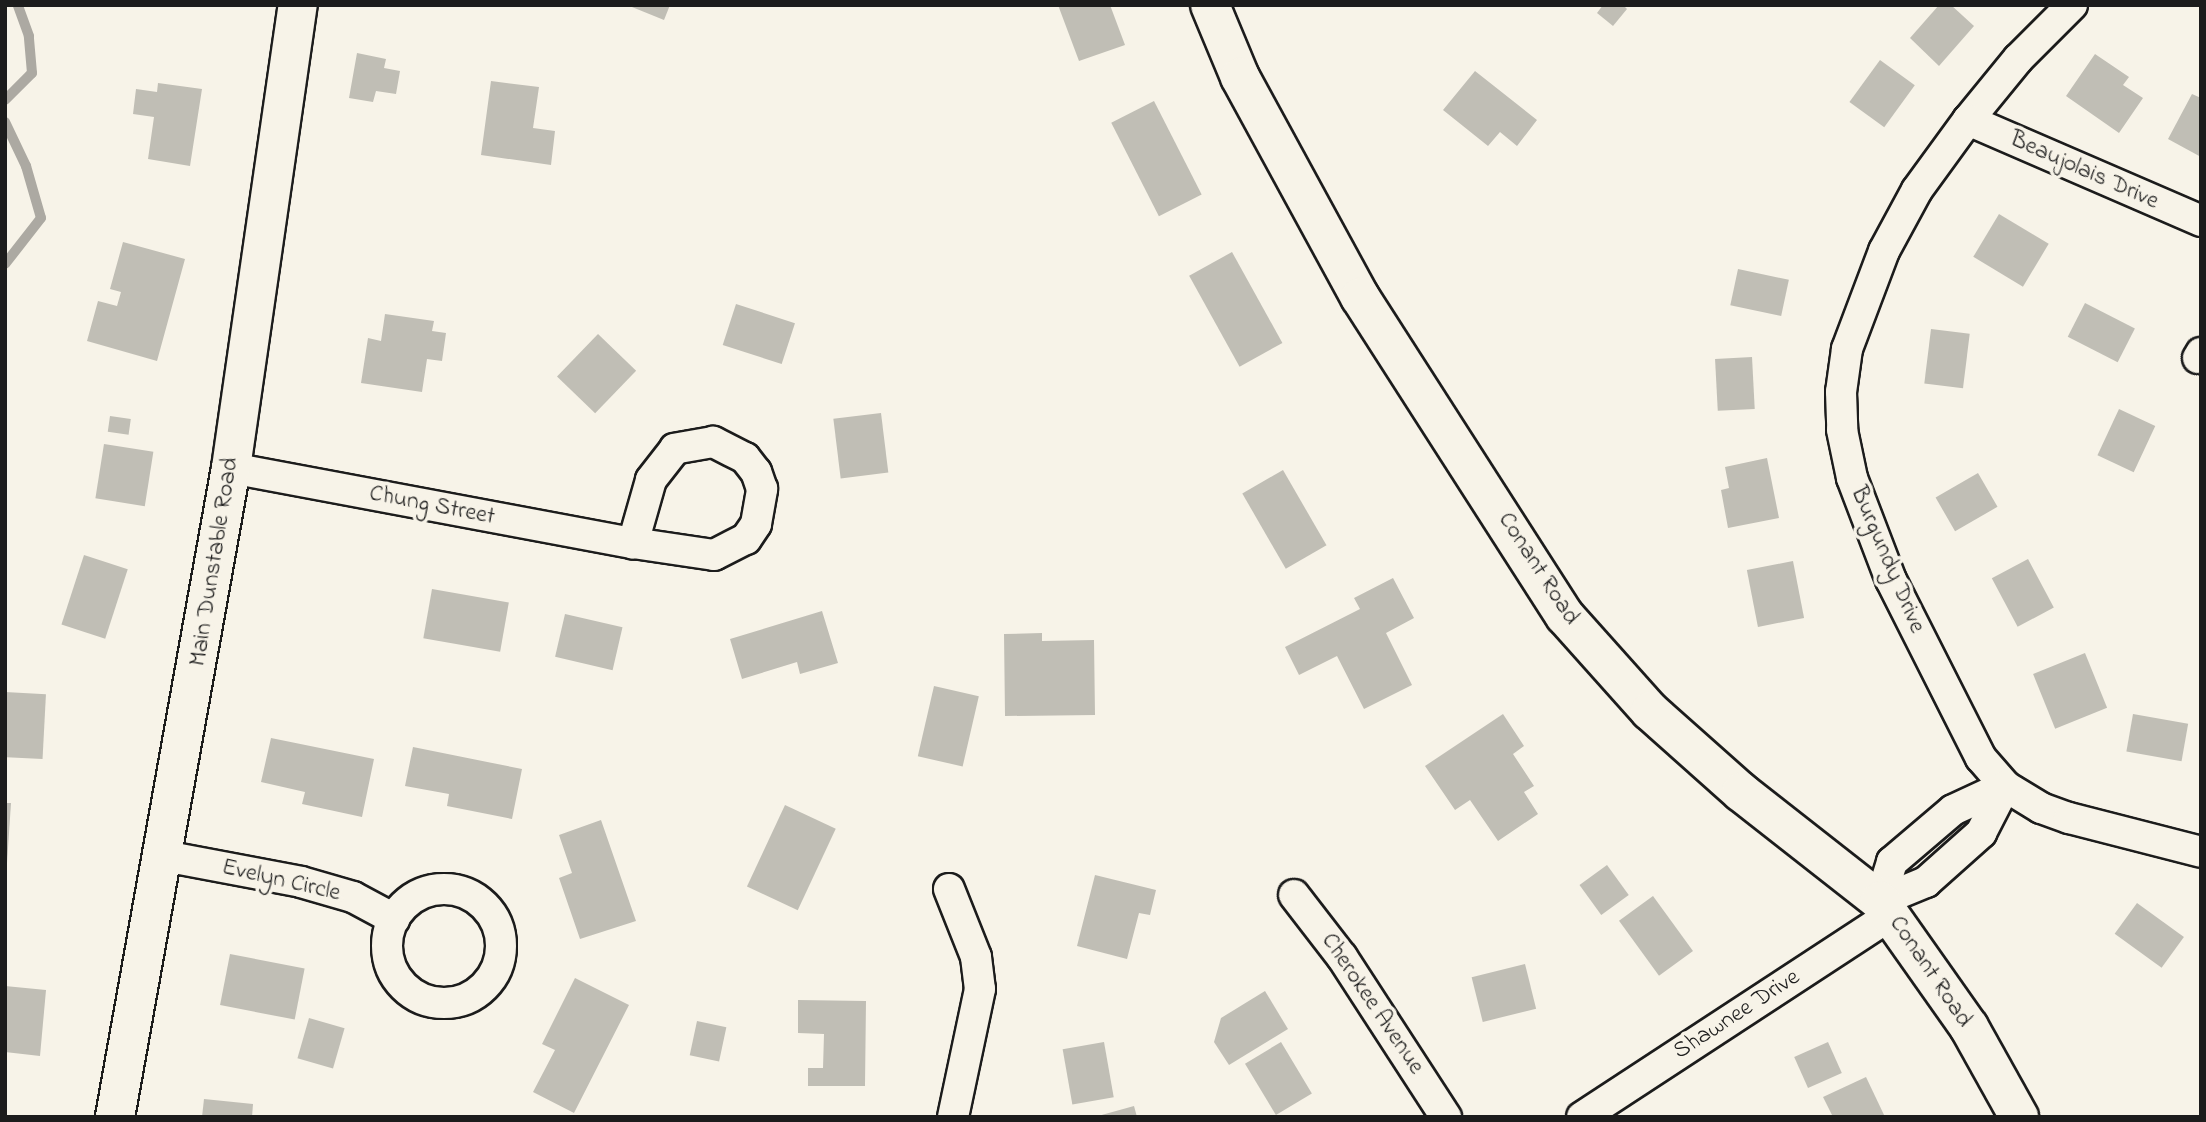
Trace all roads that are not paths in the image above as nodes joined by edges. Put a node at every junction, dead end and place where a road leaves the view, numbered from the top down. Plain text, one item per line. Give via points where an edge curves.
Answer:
1 (1210, 5) edge
2 (2072, 5) edge
3 (295, 6) edge
4 (1968, 120) junction
5 (2201, 221) edge
6 (231, 468) junction
7 (632, 543) junction
8 (2005, 786) junction
9 (2201, 852) edge
10 (164, 856) junction
11 (950, 889) dead end
12 (1294, 895) dead end
13 (1886, 908) junction
14 (394, 919) dead end
15 (115, 1117) edge
16 (953, 1117) edge
17 (1446, 1117) edge
18 (1582, 1117) edge
19 (2019, 1117) edge

1 - 13 street, Conant Road via 1241,77 1360,297 1565,616 1650,711 1741,792
2 - 4 street, Burgundy Drive via 2018,59
3 - 6 street, Main Dunstable Road
4 - 5 street, Beaujolais Drive
4 - 8 street, Burgundy Drive via 1917,190 1863,301 1846,360 1842,430 1852,478 1891,580 1981,758
6 - 7 street, Chung Street
6 - 10 street, Main Dunstable Road
7 - 7 street, Chung Street via 651,480 675,449 713,442 745,458 756,472 762,507 746,539 731,549 696,555
8 - 9 street, Burgundy Drive via 2041,808 2070,818
8 - 13 street via 1981,833 1926,883
10 - 14 street, Evelyn Circle via 301,881 353,897
10 - 15 street, Main Dunstable Road
11 - 16 street via 976,957 980,989
12 - 17 street, Cherokee Avenue via 1342,957
13 - 18 street, Shawnee Drive
13 - 19 street, Conant Road via 1969,1027

